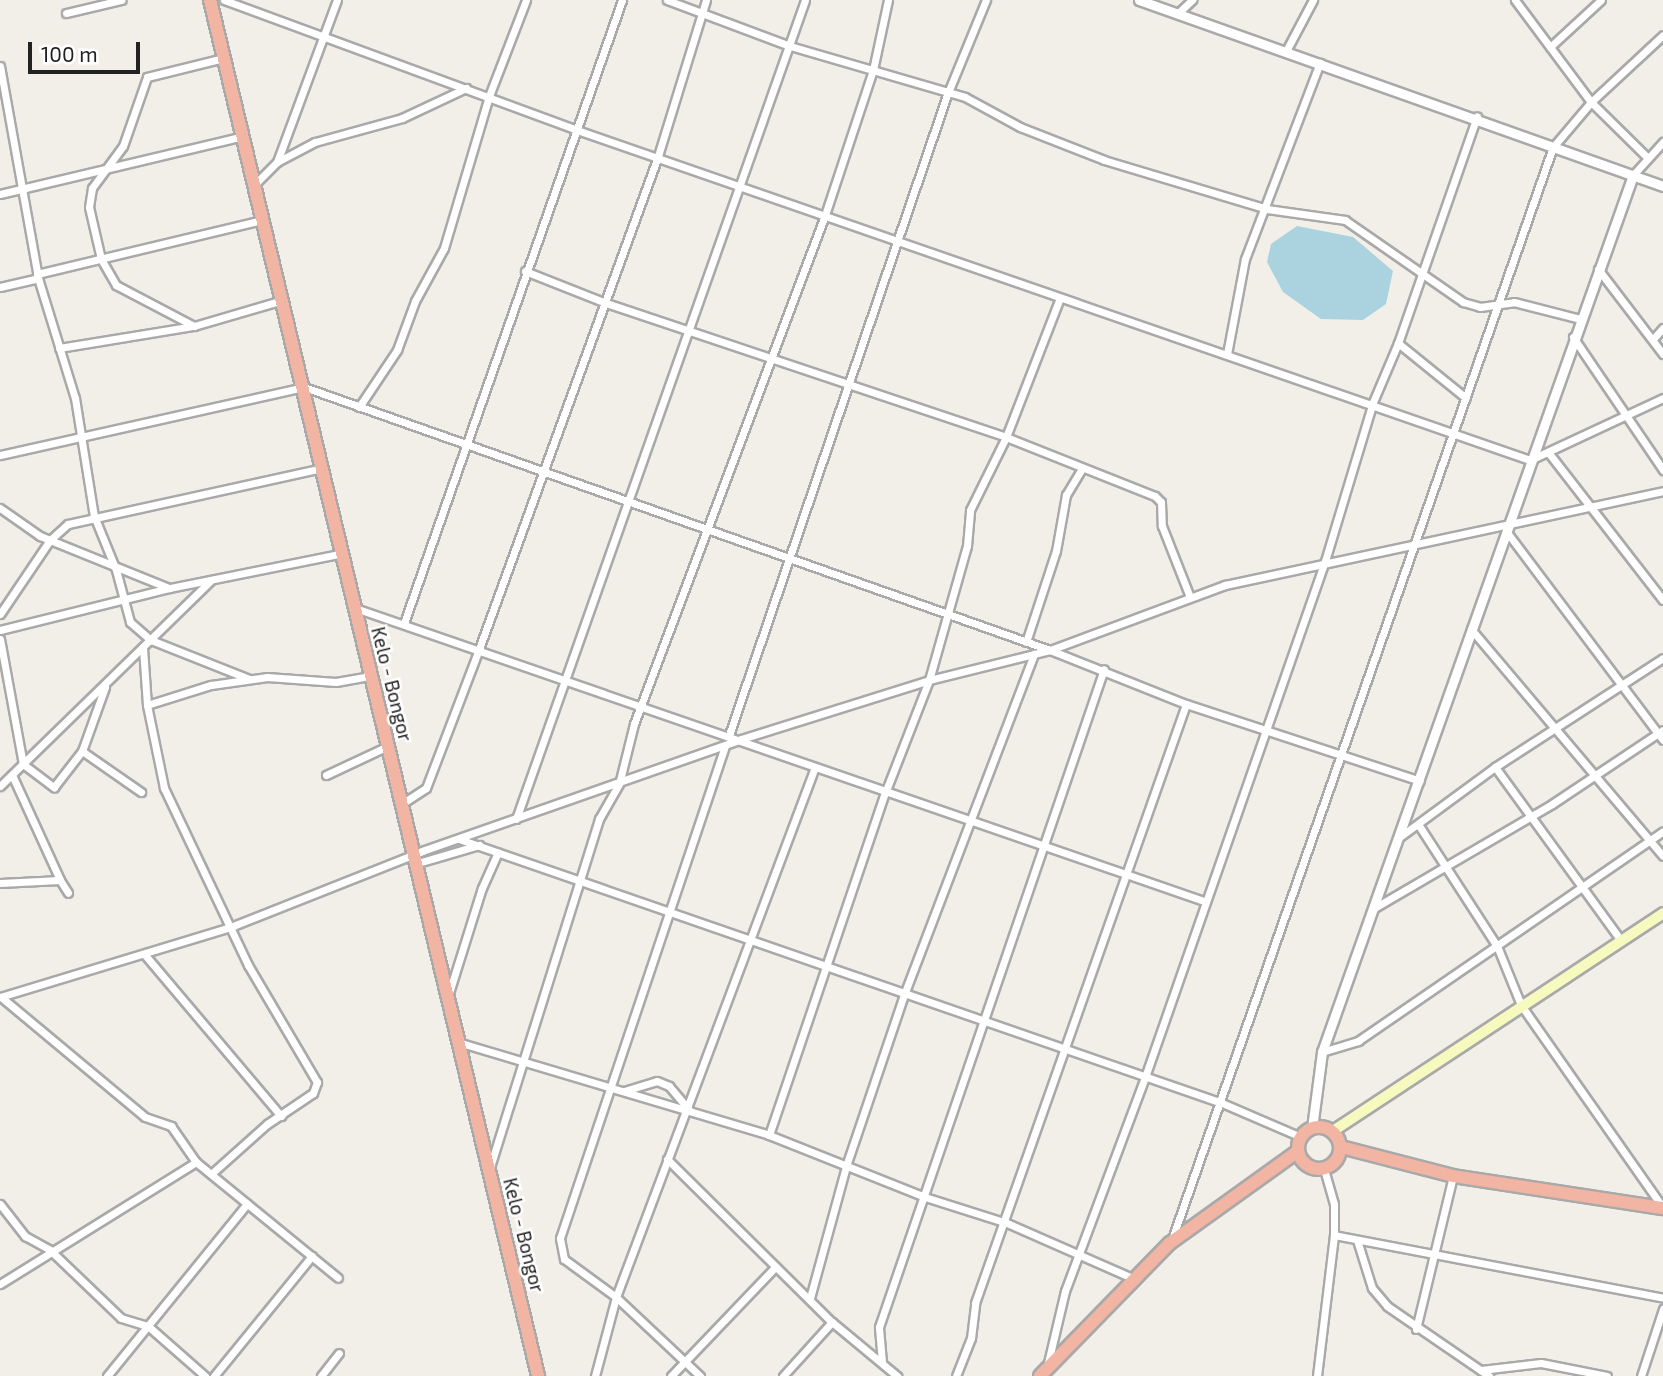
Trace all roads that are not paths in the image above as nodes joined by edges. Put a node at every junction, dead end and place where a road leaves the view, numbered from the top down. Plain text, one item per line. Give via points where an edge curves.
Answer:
1 (121, 0) edge
2 (210, 0) edge
3 (224, 0) edge
4 (337, 0) edge
5 (526, 0) edge
6 (622, 0) edge
7 (667, 0) edge
8 (706, 0) edge
9 (805, 0) edge
10 (888, 0) edge
11 (986, 0) edge
12 (1139, 0) edge
13 (1192, 0) edge
14 (1313, 0) edge
15 (1515, 0) edge
16 (1601, 0) edge
17 (701, 12) junction
18 (66, 13) dead end
19 (1177, 14) junction
20 (323, 33) junction
21 (1663, 35) edge
22 (790, 46) junction
23 (1550, 47) junction
24 (1286, 51) junction
25 (224, 58) junction
26 (1320, 63) junction
27 (0, 66) edge
28 (873, 70) junction
29 (466, 88) junction
30 (947, 95) junction
31 (489, 96) junction
32 (1591, 102) junction
33 (1477, 116) junction
34 (574, 129) junction
35 (243, 136) junction
36 (1663, 142) edge
37 (1553, 147) junction
38 (658, 156) junction
39 (1647, 157) junction
40 (277, 162) junction
41 (105, 172) junction
42 (1633, 176) junction
43 (255, 184) junction
44 (739, 185) junction
45 (1663, 186) edge
46 (23, 189) junction
47 (0, 194) edge
48 (1267, 209) junction
49 (825, 215) junction
50 (262, 220) junction
51 (901, 239) junction
52 (101, 259) junction
53 (1598, 269) junction
54 (525, 271) junction
55 (1422, 274) junction
56 (38, 276) junction
57 (0, 287) edge
58 (1059, 298) junction
59 (284, 300) junction
60 (606, 303) junction
61 (1497, 305) junction
62 (1580, 319) junction
63 (194, 326) junction
64 (1663, 328) edge
65 (685, 329) junction
66 (1573, 337) junction
67 (1653, 339) junction
68 (1398, 343) junction
69 (58, 348) junction
70 (1227, 354) junction
71 (1663, 354) edge
72 (771, 358) junction
73 (849, 386) junction
74 (304, 387) junction
75 (1466, 398) junction
76 (1663, 398) edge
77 (1373, 402) junction
78 (359, 407) junction
79 (1625, 412) junction
80 (1454, 435) junction
81 (80, 436) junction
82 (1006, 437) junction
83 (464, 444) junction
84 (1548, 452) junction
85 (0, 455) edge
86 (1530, 460) junction
87 (324, 468) junction
88 (1082, 468) junction
89 (1663, 470) edge
90 (542, 473) junction
91 (1663, 491) edge
92 (625, 502) junction
93 (1591, 505) junction
94 (0, 508) edge
95 (94, 516) junction
96 (1507, 526) junction
97 (707, 530) junction
98 (50, 540) junction
99 (1415, 542) junction
100 (344, 553) junction
101 (789, 559) junction
102 (1325, 561) junction
103 (116, 569) junction
104 (211, 580) junction
105 (170, 588) junction
106 (1190, 597) junction
107 (1663, 600) edge
108 (122, 601) junction
109 (355, 608) junction
110 (0, 614) edge
111 (948, 615) junction
112 (404, 623) junction
113 (1471, 629) junction
114 (0, 630) edge
115 (0, 639) edge
116 (151, 640) junction
117 (1026, 642) junction
118 (143, 648) junction
119 (479, 649) junction
120 (1050, 650) junction
121 (1034, 654) junction
122 (1663, 658) edge
123 (1104, 669) junction
124 (370, 676) junction
125 (565, 678) junction
126 (249, 679) junction
127 (929, 680) junction
128 (106, 685) junction
129 (1622, 686) junction
130 (1186, 704) junction
131 (147, 705) junction
132 (641, 705) junction
133 (1556, 728) junction
134 (1265, 729) junction
135 (1660, 731) edge
136 (729, 734) junction
137 (741, 739) junction
138 (1663, 740) edge
139 (387, 746) junction
140 (725, 746) junction
141 (82, 751) junction
142 (1339, 753) junction
143 (23, 764) junction
144 (815, 767) junction
145 (1495, 767) junction
146 (12, 775) junction
147 (326, 775) dead end
148 (1596, 776) junction
149 (1420, 781) junction
150 (619, 784) junction
151 (0, 786) edge
152 (141, 792) dead end
153 (885, 793) junction
154 (403, 803) junction
155 (1532, 816) junction
156 (516, 819) junction
157 (967, 821) junction
158 (1418, 824) junction
159 (1663, 831) edge
160 (1401, 836) junction
161 (458, 839) junction
162 (1651, 840) junction
163 (1045, 844) junction
164 (480, 845) junction
165 (498, 852) junction
166 (1663, 856) edge
167 (417, 859) junction
168 (1447, 867) junction
169 (1123, 874) junction
170 (60, 880) junction
171 (581, 881) junction
172 (0, 883) edge
173 (1584, 888) junction
174 (68, 893) dead end
175 (1204, 901) junction
176 (1376, 908) junction
177 (668, 910) junction
178 (1663, 913) edge
179 (233, 926) junction
180 (749, 939) junction
181 (1620, 939) junction
182 (1497, 946) junction
183 (145, 955) junction
184 (828, 964) junction
185 (905, 992) junction
186 (449, 994) junction
187 (1, 997) edge
188 (1521, 1005) junction
189 (987, 1021) junction
190 (461, 1043) junction
191 (1067, 1052) junction
192 (1322, 1052) junction
193 (524, 1061) junction
194 (1145, 1077) junction
195 (607, 1086) junction
196 (624, 1091) junction
197 (1222, 1103) junction
198 (689, 1111) junction
199 (281, 1116) junction
200 (1312, 1128) junction
201 (1332, 1131) junction
202 (769, 1135) junction
203 (1301, 1137) junction
204 (1341, 1147) junction
205 (1298, 1151) junction
206 (1364, 1157) junction
207 (667, 1159) junction
208 (196, 1162) junction
209 (1336, 1162) junction
210 (1306, 1164) junction
211 (846, 1167) junction
212 (1324, 1169) junction
213 (489, 1172) junction
214 (1271, 1172) junction
215 (211, 1174) junction
216 (1452, 1175) junction
217 (925, 1197) junction
218 (0, 1204) edge
219 (247, 1204) junction
220 (1663, 1208) edge
221 (1007, 1223) junction
222 (1334, 1235) junction
223 (1357, 1240) junction
224 (1170, 1243) junction
225 (50, 1250) junction
226 (1079, 1253) junction
227 (1437, 1253) junction
228 (312, 1256) junction
229 (775, 1267) junction
230 (338, 1278) dead end
231 (1132, 1278) junction
232 (0, 1284) edge
233 (616, 1297) junction
234 (810, 1298) junction
235 (1663, 1298) edge
236 (1663, 1309) edge
237 (832, 1322) junction
238 (148, 1326) junction
239 (1416, 1329) junction
240 (339, 1353) dead end
241 (882, 1362) junction
242 (685, 1363) junction
243 (1480, 1370) junction
244 (1043, 1372) edge
245 (107, 1376) edge
246 (205, 1376) edge
247 (214, 1376) edge
248 (321, 1376) edge
249 (538, 1376) edge
250 (595, 1376) edge
251 (671, 1376) edge
252 (700, 1376) edge
253 (783, 1376) edge
254 (897, 1376) edge
255 (956, 1376) edge
256 (1317, 1376) edge
257 (1489, 1376) edge
258 (1608, 1376) edge
259 (1642, 1376) edge

1 - 18 street
2 - 25 highway, Kelo - Bongor
3 - 20 street
4 - 20 street
5 - 31 street
6 - 34 street
7 - 17 street
8 - 17 street
9 - 22 street
10 - 28 street
11 - 30 street
12 - 19 street
13 - 19 street
14 - 24 street
15 - 23 street
16 - 23 street
17 - 22 street
17 - 38 street
19 - 24 street
20 - 29 street
20 - 40 street
21 - 32 street
22 - 28 street
22 - 44 street
23 - 32 street
24 - 26 street
25 - 35 highway, Kelo - Bongor
25 - 41 street via 147,77 124,146
26 - 33 street
26 - 48 street
27 - 46 street
28 - 30 street
28 - 49 street
29 - 31 street
29 - 40 street via 402,118 315,142
30 - 48 street via 964,97 1020,127 1104,160
30 - 51 street
31 - 34 street
31 - 78 street via 444,248 415,300 397,350
32 - 37 street
32 - 39 street
33 - 37 street
33 - 55 street
34 - 38 street
34 - 54 street
35 - 41 street
35 - 43 highway, Kelo - Bongor
36 - 39 street
37 - 42 street
37 - 61 street
38 - 44 street
38 - 60 street
39 - 42 street
40 - 43 street
41 - 46 street
41 - 52 street via 92,188 89,207
42 - 45 street
42 - 53 street
43 - 50 highway, Kelo - Bongor
44 - 49 street
44 - 65 street
46 - 47 street
46 - 56 street
48 - 55 street via 1345,220
48 - 70 street via 1235,295
49 - 51 street
49 - 72 street
50 - 52 street
50 - 59 highway, Kelo - Bongor
51 - 58 street
51 - 73 street
52 - 56 street
52 - 63 street via 116,285 132,297
53 - 62 street
53 - 67 street
54 - 60 street
54 - 83 street
55 - 61 street via 1463,302
55 - 68 street
56 - 57 street
56 - 69 street
58 - 70 street
58 - 82 street
59 - 63 street
59 - 74 highway, Kelo - Bongor
60 - 65 street
60 - 90 street
61 - 62 street via 1541,306
61 - 75 street
62 - 66 street
63 - 69 street
64 - 67 street
65 - 72 street
65 - 92 street
66 - 79 street
66 - 86 street
67 - 71 street
68 - 75 street
68 - 77 street
69 - 81 street via 75,398
70 - 77 street
72 - 73 street
72 - 97 street
73 - 82 street
73 - 101 street
74 - 78 street
74 - 81 street
74 - 87 highway, Kelo - Bongor
75 - 80 street
76 - 79 street
77 - 80 street
77 - 102 street
78 - 83 street
79 - 84 street
79 - 89 street
80 - 86 street
80 - 99 street
81 - 85 street
81 - 95 street
82 - 88 street
82 - 111 street via 970,510 967,546
83 - 90 street
83 - 112 street
84 - 86 street
84 - 93 street
86 - 96 street
87 - 95 street
87 - 100 highway, Kelo - Bongor
88 - 106 street via 1161,502 1163,526
88 - 117 street via 1066,495 1056,551
90 - 92 street
90 - 119 street
91 - 93 street
92 - 97 street
92 - 125 street
93 - 96 street
93 - 107 street
94 - 98 street
95 - 98 street via 68,524
95 - 103 street
96 - 99 street
96 - 113 street
96 - 129 street
97 - 101 street
97 - 132 street
98 - 103 street
98 - 110 street
99 - 102 street
99 - 142 street
100 - 104 street
100 - 109 highway, Kelo - Bongor
101 - 111 street
101 - 136 street
102 - 106 street
102 - 134 street
103 - 105 street
103 - 108 street
104 - 105 street
104 - 116 street
105 - 108 street
106 - 120 street
108 - 114 street
108 - 116 street via 130,622
109 - 112 street
109 - 124 highway, Kelo - Bongor
111 - 117 street
111 - 127 street
112 - 119 street
113 - 133 street
113 - 149 street
115 - 143 street
116 - 118 street
116 - 126 street
117 - 120 street
118 - 128 street
118 - 131 street
119 - 125 street
119 - 154 street via 426,788
120 - 121 street
120 - 123 street
121 - 127 street
121 - 157 street
122 - 129 street
123 - 130 street
123 - 163 street
124 - 126 street via 336,682 286,676
124 - 139 highway, Kelo - Bongor
125 - 132 street
125 - 156 street
126 - 131 street via 184,691
127 - 137 street
127 - 153 street
128 - 141 street
128 - 143 street
129 - 133 street
129 - 135 street
130 - 134 street
130 - 169 street
131 - 179 street via 164,788
132 - 136 street
132 - 150 street
133 - 145 street
133 - 148 street
134 - 142 street
134 - 175 street
135 - 138 street
135 - 148 street
136 - 137 street
137 - 140 street
137 - 144 street
139 - 147 street
139 - 154 highway, Kelo - Bongor
140 - 150 street
140 - 177 street
141 - 143 street via 54,787
141 - 152 street
142 - 149 street
142 - 197 street
143 - 146 street
144 - 153 street
144 - 180 street
145 - 155 street
145 - 158 street
146 - 151 street
146 - 170 street
148 - 155 street
148 - 162 street
149 - 160 street
150 - 156 street
150 - 171 street via 599,819
153 - 157 street
153 - 184 street
154 - 167 highway, Kelo - Bongor
155 - 168 street
155 - 173 street
156 - 161 street
157 - 163 street
157 - 185 street
158 - 160 street
158 - 168 street
159 - 162 street
160 - 176 street
161 - 164 street
161 - 167 street
162 - 166 street
162 - 173 street
163 - 169 street
163 - 189 street
164 - 165 street
164 - 167 street
165 - 171 street
165 - 186 street
167 - 179 street
167 - 186 highway, Kelo - Bongor
168 - 176 street
168 - 182 street
169 - 175 street
169 - 191 street
170 - 172 street
170 - 174 street
171 - 177 street
171 - 193 street
173 - 181 street
173 - 182 street
175 - 194 street
176 - 192 street
177 - 180 street
177 - 195 street
178 - 181 main road
179 - 183 street
179 - 199 street via 248,965 317,1082 313,1093
180 - 184 street
180 - 198 street
181 - 188 main road
182 - 188 street
182 - 192 street via 1358,1041
183 - 187 street
183 - 199 street
184 - 185 street
184 - 202 street
185 - 189 street
185 - 211 street
186 - 190 highway, Kelo - Bongor
187 - 208 street via 145,1117 171,1126
188 - 201 main road
188 - 220 street
189 - 191 street
189 - 217 street
190 - 193 street
190 - 213 highway, Kelo - Bongor
191 - 194 street
191 - 221 street
192 - 200 street
193 - 195 street
193 - 213 street
194 - 197 street
194 - 226 street
195 - 196 street
195 - 233 street via 560,1238 560,1251 571,1265
196 - 198 street
196 - 198 street via 657,1081 669,1086
197 - 203 street
197 - 224 street
198 - 202 street
198 - 207 street
199 - 215 street
200 - 201 highway
200 - 203 highway
201 - 204 highway
202 - 211 street
203 - 205 highway
204 - 206 highway
204 - 209 highway
205 - 210 highway
205 - 214 highway
206 - 209 highway
206 - 216 highway
207 - 229 street
207 - 233 street
208 - 215 street
208 - 225 street
209 - 212 highway
210 - 212 highway
210 - 214 highway
211 - 217 street
211 - 234 street
212 - 222 street via 1334,1204
213 - 249 highway, Kelo - Bongor
214 - 224 highway
215 - 219 street
216 - 220 highway
216 - 227 street
217 - 221 street
217 - 241 street via 879,1327
218 - 225 street via 25,1236
219 - 228 street
219 - 238 street
221 - 226 street
221 - 255 street via 975,1303 971,1338
222 - 223 street
222 - 256 street
223 - 227 street
223 - 239 street via 1372,1288
224 - 231 highway
225 - 232 street
225 - 238 street via 121,1318
226 - 231 street
226 - 244 street
227 - 235 street
227 - 239 street
228 - 230 street
228 - 247 street
229 - 234 street
229 - 242 street
231 - 244 highway
233 - 242 street
233 - 250 street
234 - 237 street
236 - 259 street
237 - 241 street
237 - 253 street
238 - 245 street
238 - 246 street
239 - 243 street
240 - 248 street
241 - 254 street
242 - 251 street
242 - 252 street
243 - 257 street
243 - 258 street via 1541,1363

